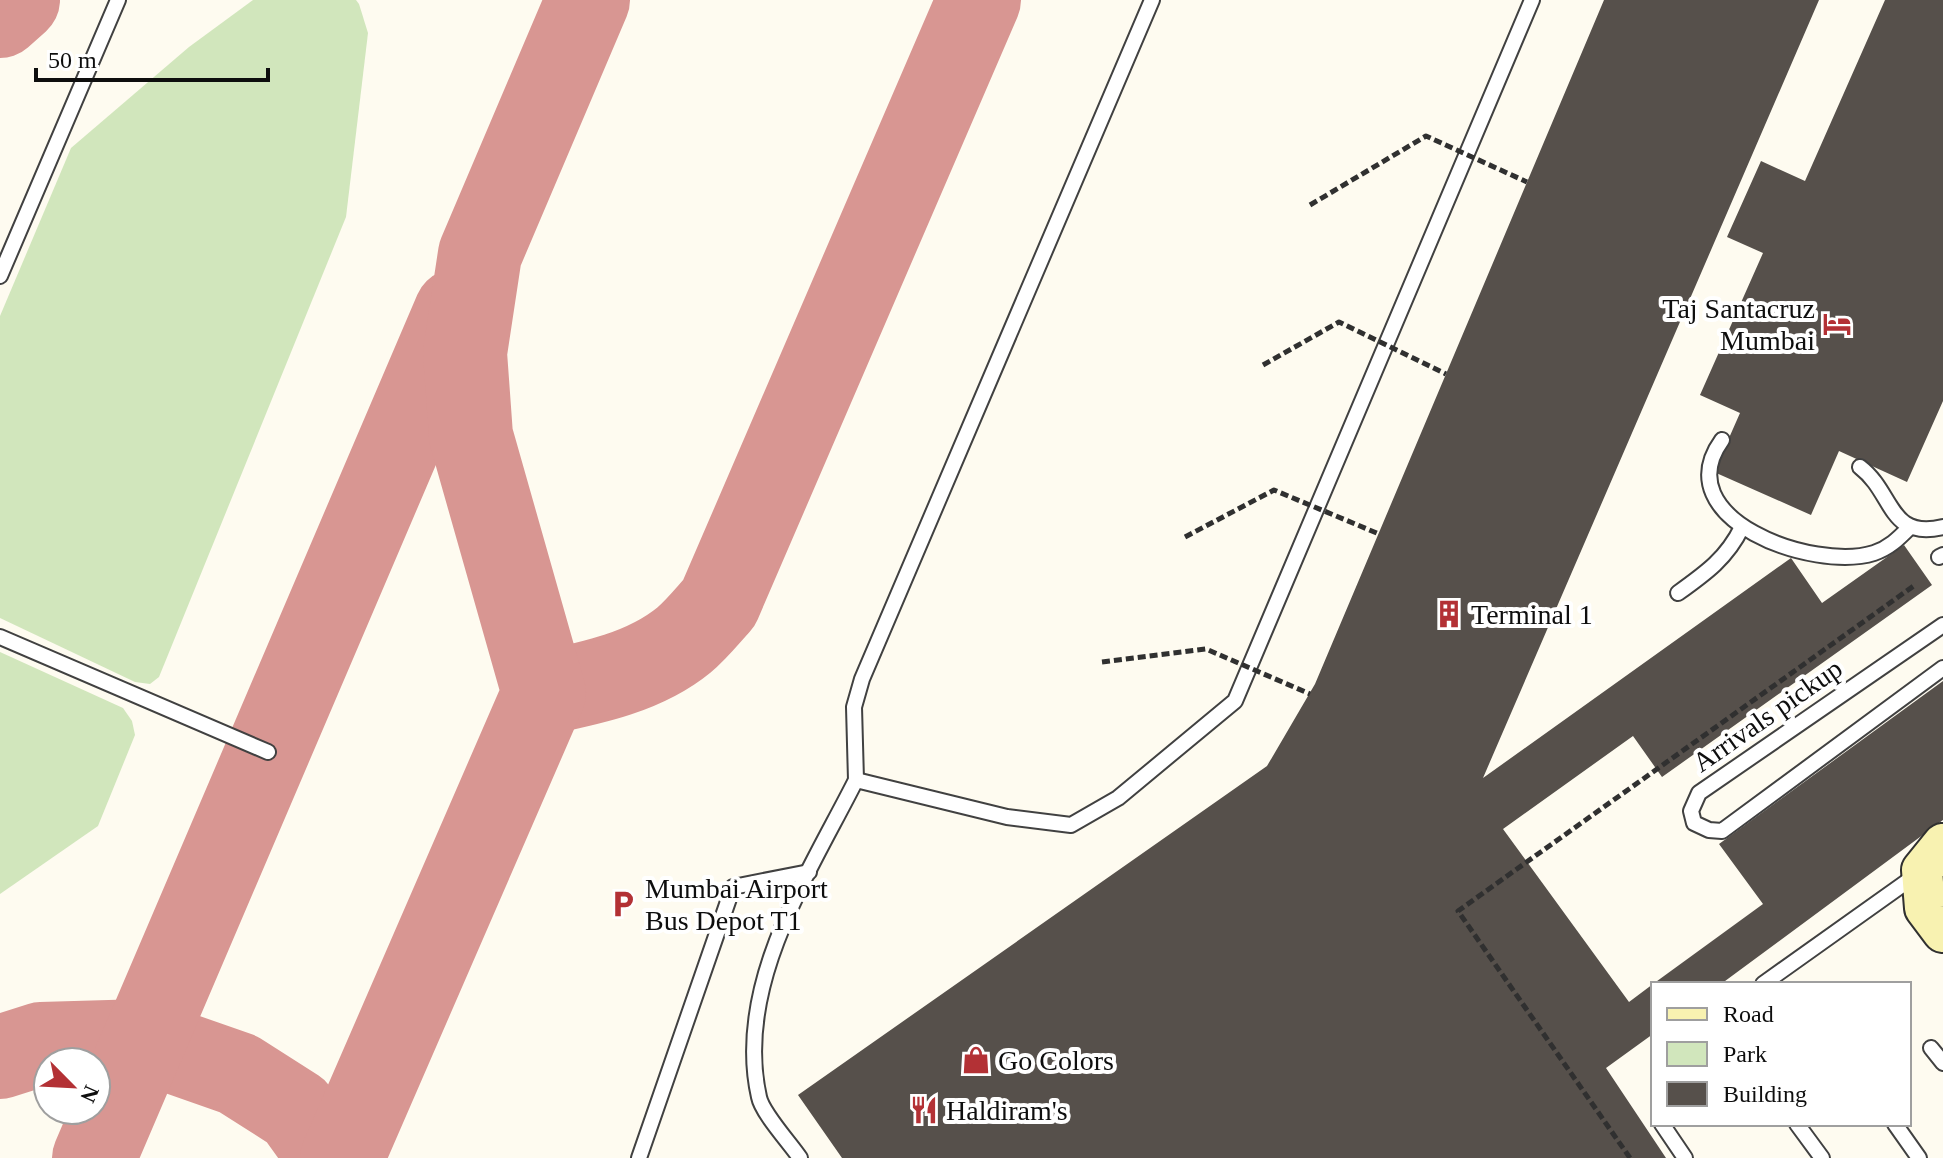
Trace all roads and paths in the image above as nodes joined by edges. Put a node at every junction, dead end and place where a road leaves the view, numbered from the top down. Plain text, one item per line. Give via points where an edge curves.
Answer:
1 (118, 0) edge
2 (1152, 0) edge
3 (1532, 0) edge
4 (1527, 182) dead end
5 (1310, 205) dead end
6 (0, 276) edge
7 (1263, 365) dead end
8 (1446, 374) dead end
9 (1722, 440) dead end
10 (1860, 467) dead end
11 (1742, 527) junction
12 (1943, 527) edge
13 (1909, 528) junction
14 (1379, 534) dead end
15 (1185, 537) dead end
16 (1915, 585) dead end
17 (1678, 593) dead end
18 (1943, 625) edge
19 (0, 637) edge
20 (1102, 662) dead end
21 (1943, 668) edge
22 (1310, 694) dead end
23 (268, 752) dead end
24 (856, 780) junction
25 (1933, 857) edge
26 (809, 872) junction
27 (1943, 932) edge
28 (1766, 982) edge
29 (1931, 1048) dead end
30 (1943, 1063) edge
31 (1663, 1126) edge
32 (1798, 1126) edge
33 (1896, 1126) edge
34 (639, 1158) edge
35 (800, 1158) edge
36 (1630, 1158) edge
37 (1685, 1158) edge
38 (1822, 1158) edge
39 (1919, 1158) edge

1 - 6 lane
2 - 24 lane via 862,679 854,707
3 - 24 lane via 1235,701 1118,798 1071,825 1007,817
4 - 5 path, bridge via 1426,136
7 - 8 path, bridge via 1339,322
9 - 11 lane via 1707,465 1708,482 1714,499
10 - 13 lane
11 - 13 lane via 1789,550 1857,556 1892,545
11 - 17 lane via 1720,563
12 - 13 lane
14 - 15 path, bridge via 1274,490
16 - 36 path via 1458,911
18 - 21 lane, Arrivals pickup via 1699,793 1691,811 1694,823 1722,831
19 - 23 lane
20 - 22 path, bridge via 1206,649
24 - 26 lane
25 - 27 street via 1925,908
25 - 28 lane
26 - 34 lane via 733,887
26 - 35 lane via 769,965 754,1029 759,1100
29 - 30 lane
31 - 37 lane
32 - 38 lane
33 - 39 lane

